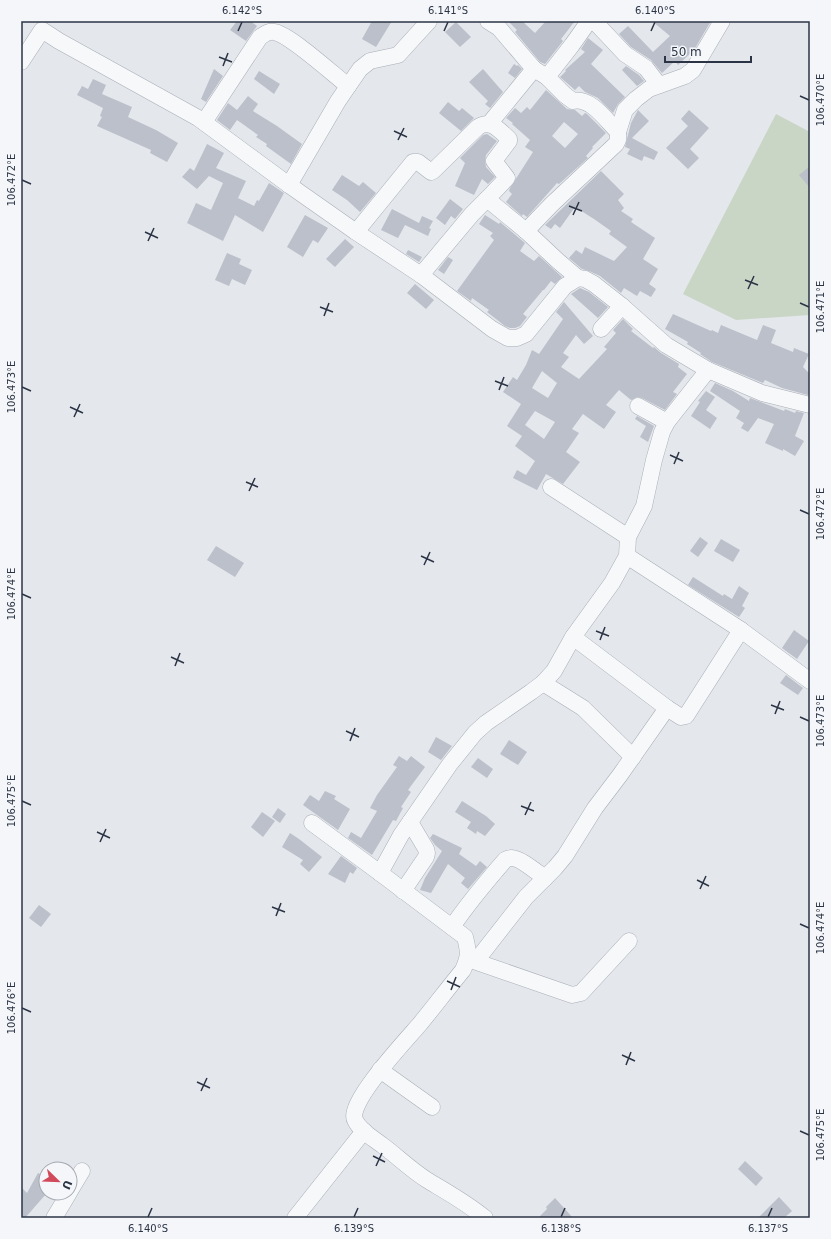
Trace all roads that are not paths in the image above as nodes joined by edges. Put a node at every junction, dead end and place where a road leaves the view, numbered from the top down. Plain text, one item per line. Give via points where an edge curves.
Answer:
1 (429, 21) edge
2 (488, 21) edge
3 (589, 21) edge
4 (594, 21) edge
5 (722, 21) edge
6 (44, 26) edge
7 (21, 62) edge
8 (541, 73) junction
9 (659, 85) junction
10 (348, 86) junction
11 (204, 122) junction
12 (489, 124) junction
13 (618, 132) junction
14 (289, 185) junction
15 (487, 199) junction
16 (526, 231) junction
17 (356, 232) junction
18 (421, 275) junction
19 (578, 278) junction
20 (622, 306) junction
21 (601, 329) dead end
22 (708, 370) junction
23 (810, 405) edge
24 (638, 406) dead end
25 (667, 422) junction
26 (551, 487) dead end
27 (628, 537) junction
28 (627, 556) junction
29 (741, 630) junction
30 (573, 637) junction
31 (810, 681) edge
32 (543, 683) junction
33 (667, 708) junction
34 (633, 757) junction
35 (410, 822) junction
36 (312, 823) dead end
37 (380, 873) junction
38 (545, 878) junction
39 (404, 891) junction
40 (452, 927) junction
41 (629, 941) dead end
42 (472, 960) junction
43 (380, 1070) junction
44 (432, 1107) dead end
45 (364, 1131) junction
46 (82, 1171) dead end
47 (78, 1177) edge
48 (64, 1201) edge
49 (54, 1218) edge
50 (295, 1218) edge
51 (485, 1218) edge

1 - 10 street via 398,55 364,65
2 - 8 street via 499,28
3 - 8 street via 572,45
4 - 9 street via 625,54 646,68
5 - 9 street via 693,70 685,76
6 - 7 street
6 - 11 street via 59,41
8 - 12 street
8 - 13 street via 573,101 582,100 591,104
9 - 13 street via 643,94 625,110
10 - 11 street via 287,37 268,32 260,37
10 - 14 street
11 - 14 street
12 - 15 street via 509,141 494,161 507,178
12 - 17 street via 478,127 431,172 418,162 413,162
13 - 16 street via 616,144
14 - 17 street
15 - 16 street
15 - 18 street
16 - 19 street
17 - 18 street
18 - 19 street via 492,329 508,338 526,334 565,286
19 - 20 street via 594,284
20 - 21 street
20 - 22 street via 666,345
22 - 23 street via 762,393
22 - 25 street
24 - 25 street
25 - 27 street via 654,460 644,506
26 - 27 street
27 - 28 street
28 - 29 street
28 - 30 street via 612,583
29 - 31 street
29 - 33 street via 686,716 681,717
30 - 32 street via 554,671
30 - 33 street
32 - 34 street via 583,708
32 - 35 street via 496,715 475,733
33 - 34 street
34 - 38 street via 595,808 565,856
35 - 37 street
35 - 39 street via 427,853
36 - 37 street
37 - 39 street
38 - 40 street via 514,858 505,860
38 - 42 street
39 - 40 street
40 - 42 street via 466,938
41 - 42 street via 581,993 572,995
42 - 43 street
43 - 44 street
43 - 45 street via 360,1100 353,1116
45 - 50 street
45 - 51 street via 426,1180 467,1204
46 - 47 street
48 - 49 street

